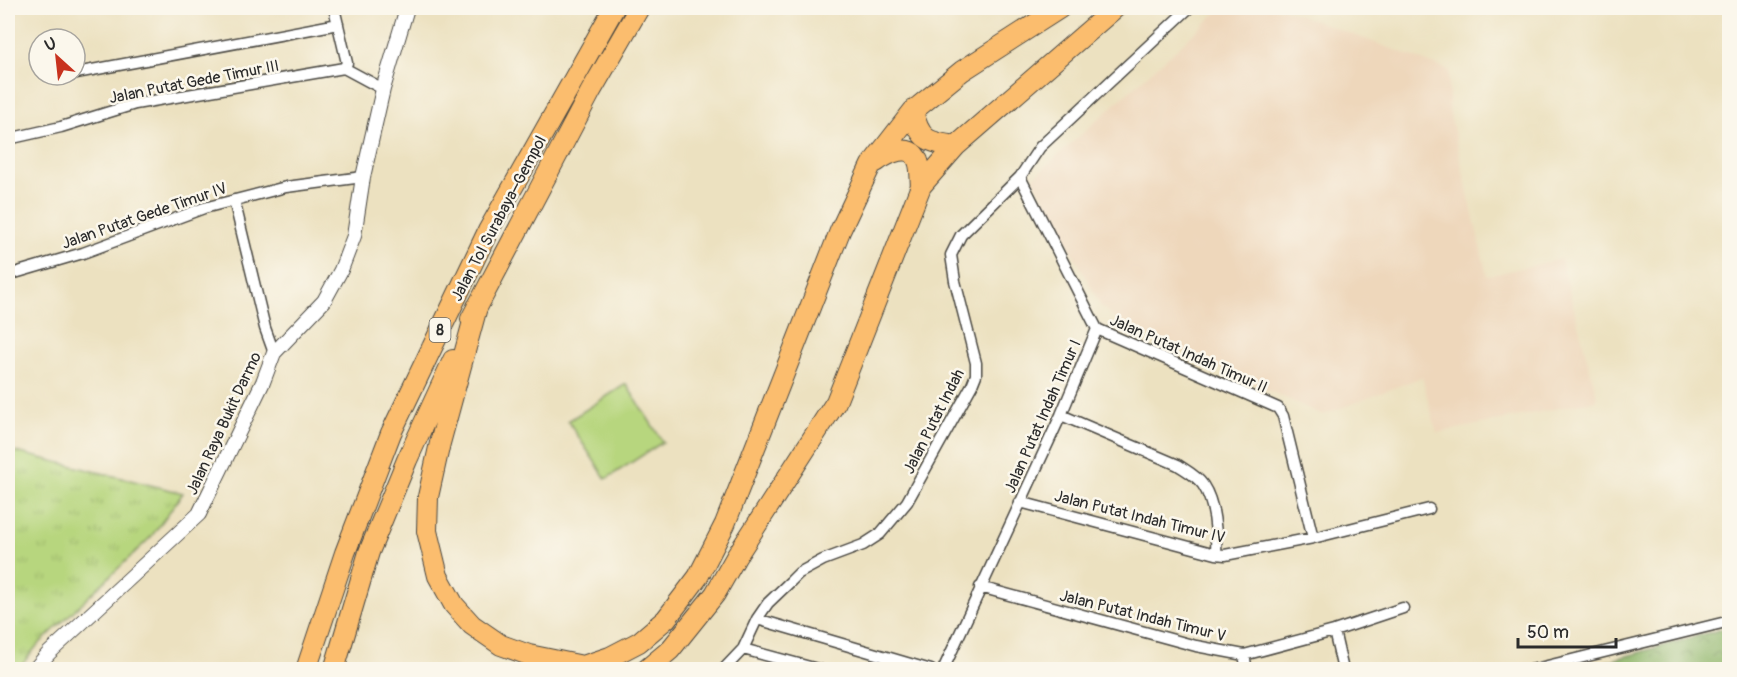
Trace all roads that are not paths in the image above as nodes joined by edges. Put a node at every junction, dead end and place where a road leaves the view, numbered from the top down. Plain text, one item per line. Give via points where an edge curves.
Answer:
1 (334, 8) edge
2 (406, 8) edge
3 (614, 8) edge
4 (639, 8) edge
5 (1060, 8) edge
6 (1115, 8) edge
7 (1189, 8) edge
8 (338, 24) junction
9 (345, 68) junction
10 (87, 71) edge
11 (383, 89) junction
12 (913, 111) junction
13 (8, 139) edge
14 (956, 146) junction
15 (872, 165) junction
16 (363, 177) junction
17 (1020, 177) junction
18 (921, 186) junction
19 (234, 200) junction
20 (8, 275) edge
21 (477, 308) junction
22 (1097, 329) junction
23 (274, 352) junction
24 (1061, 415) junction
25 (1020, 502) junction
26 (1429, 509) dead end
27 (1313, 538) junction
28 (1216, 554) junction
29 (980, 587) junction
30 (1403, 608) dead end
31 (757, 620) junction
32 (1730, 621) edge
33 (1334, 631) junction
34 (743, 649) junction
35 (1244, 655) junction
36 (575, 668) edge
37 (34, 669) edge
38 (306, 669) edge
39 (334, 669) edge
40 (646, 669) edge
41 (723, 669) edge
42 (821, 669) edge
43 (931, 669) edge
44 (942, 669) edge
45 (1247, 669) edge
46 (1343, 669) edge
47 (1531, 669) edge

1 - 8 street
2 - 11 street, Jalan Raya Bukit Darmo
3 - 38 highway, Jalan Tol Surabaya–Gempol / 8 via 488,231 391,433
4 - 21 highway, Jalan Tol Surabaya–Gempol / 8
5 - 12 highway via 962,71
6 - 14 highway
7 - 17 street, Jalan Putat Indah via 1040,147
8 - 9 street
8 - 10 street
9 - 11 street
9 - 13 street, Jalan Putat Gede Timur III via 135,104
11 - 16 street, Jalan Raya Bukit Darmo
12 - 14 highway via 923,136 932,142
12 - 15 highway
14 - 18 highway
15 - 18 highway via 887,154 903,150 918,160
15 - 36 highway via 840,231 725,524 698,577 666,619 639,642
16 - 19 street, Jalan Putat Gede Timur IV via 286,187
16 - 23 street, Jalan Raya Bukit Darmo via 354,236 341,270 324,301
17 - 22 street, Jalan Putat Indah Timur I
17 - 31 street, Jalan Putat Indah via 961,235 951,255 976,375 907,502 880,534 799,573 768,603
18 - 40 highway via 836,402 715,594 670,650
19 - 20 street, Jalan Putat Gede Timur IV
19 - 23 street
21 - 36 highway via 428,497 427,531 434,562 454,605 472,625 501,645
21 - 39 highway, Jalan Tol Surabaya–Gempol / 8 via 369,552
22 - 24 street, Jalan Putat Indah Timur I
22 - 27 street, Jalan Putat Indah Timur II via 1278,408
23 - 37 street, Jalan Raya Bukit Darmo via 199,514
24 - 25 street, Jalan Putat Indah Timur I
24 - 28 street via 1194,475 1204,486 1213,510
25 - 28 street, Jalan Putat Indah Timur IV
25 - 29 street, Jalan Putat Indah Timur I
26 - 27 street, Jalan Putat Indah Timur IV
27 - 28 street, Jalan Putat Indah Timur IV
29 - 35 street, Jalan Putat Indah Timur V via 1197,646
29 - 44 street, Jalan Putat Indah Timur I
30 - 33 street, Jalan Putat Indah Timur V
31 - 34 street, Jalan Putat Indah
31 - 43 street
32 - 47 street
33 - 35 street, Jalan Putat Indah Timur V
33 - 46 street
34 - 41 street, Jalan Putat Indah
34 - 42 street
35 - 45 street

